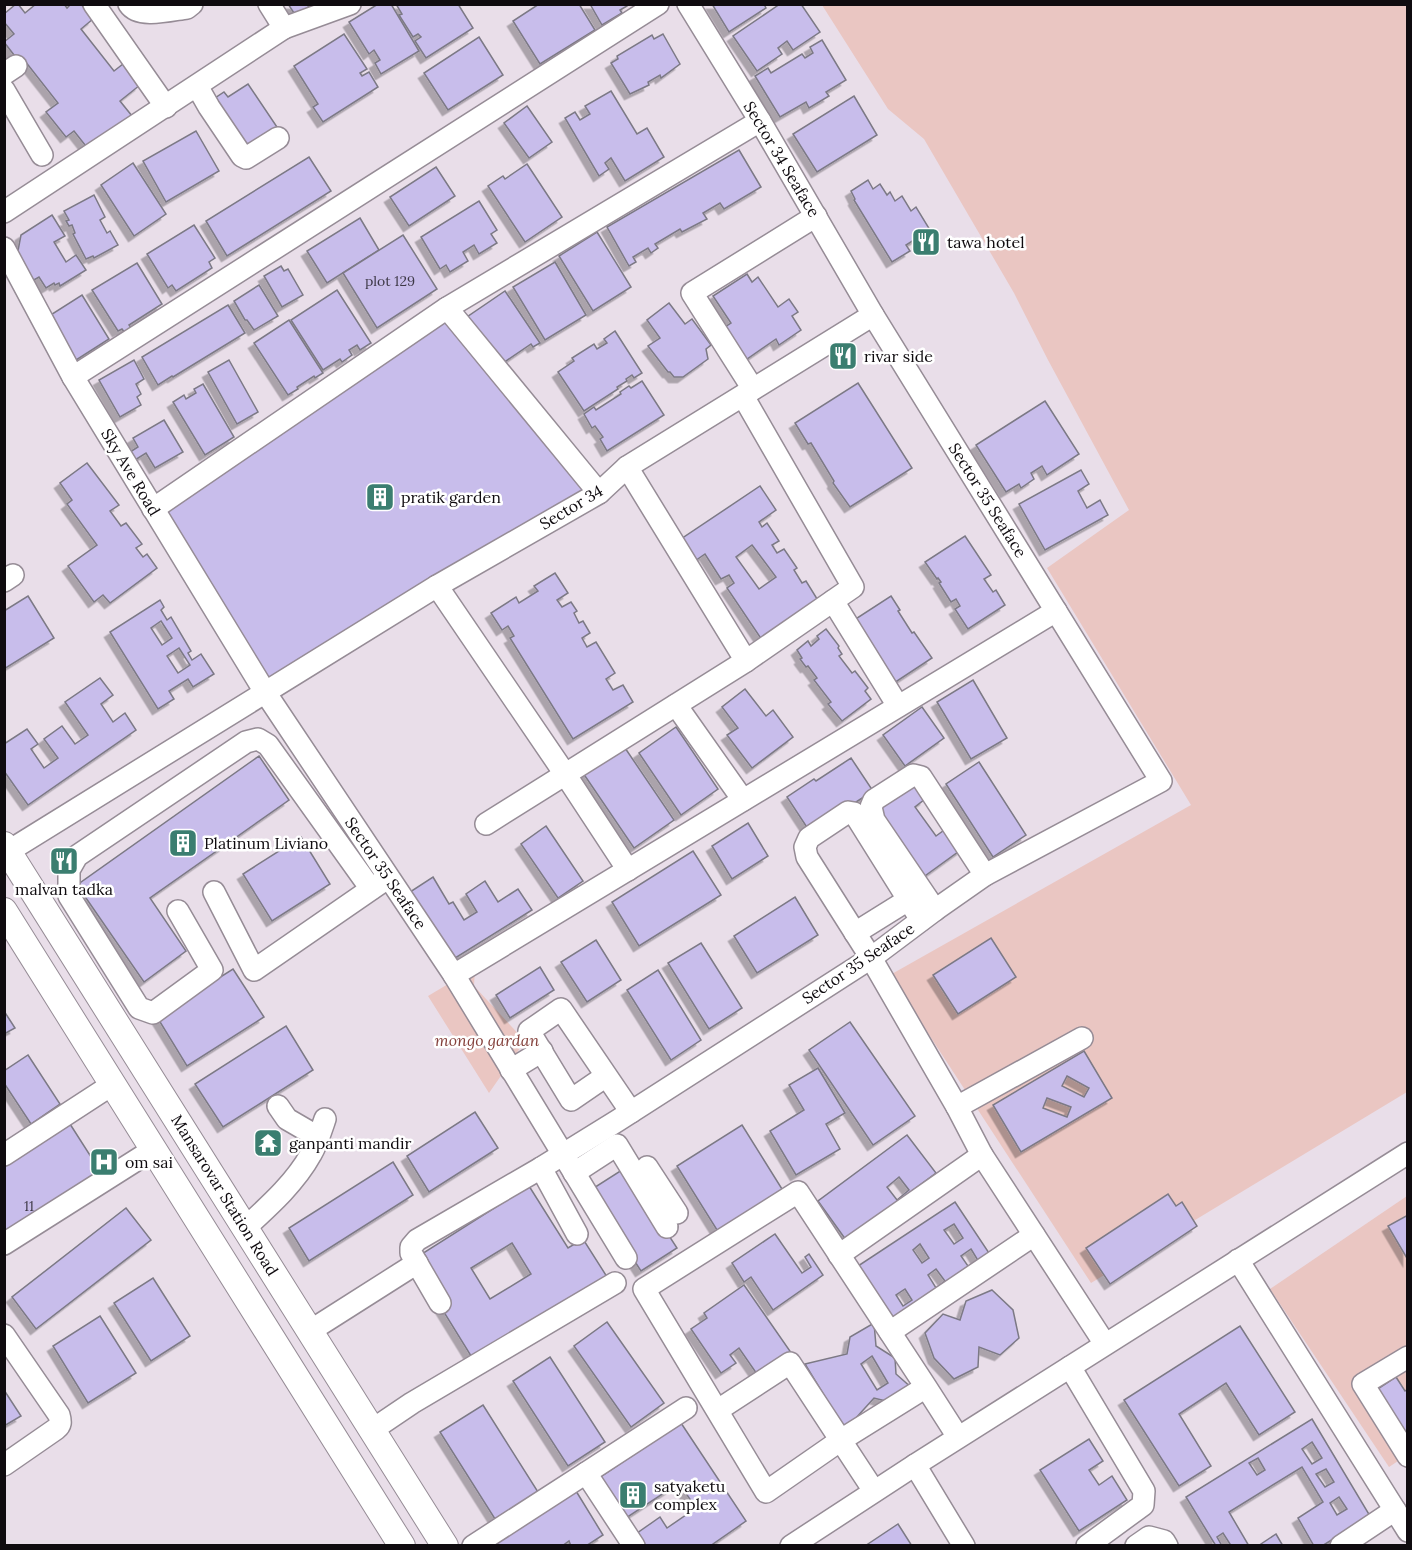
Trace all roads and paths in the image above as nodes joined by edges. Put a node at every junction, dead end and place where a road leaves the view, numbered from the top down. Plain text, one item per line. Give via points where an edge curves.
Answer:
1 (94, 4) edge
2 (129, 4) edge
3 (192, 4) edge
4 (269, 4) edge
5 (658, 4) edge
6 (688, 4) edge
7 (349, 5) edge
8 (284, 28) junction
9 (197, 86) junction
10 (4, 90) edge
11 (166, 106) junction
12 (759, 121) junction
13 (278, 138) dead end
14 (42, 154) dead end
15 (4, 212) edge
16 (816, 216) junction
17 (4, 248) edge
18 (447, 308) junction
19 (873, 315) junction
20 (74, 377) junction
21 (748, 393) junction
22 (627, 467) junction
23 (599, 493) junction
24 (153, 508) junction
25 (437, 586) junction
26 (833, 601) junction
27 (1056, 611) junction
28 (746, 661) junction
29 (265, 692) junction
30 (676, 705) junction
31 (898, 706) junction
32 (565, 774) junction
33 (743, 800) junction
34 (486, 824) dead end
35 (6, 850) edge
36 (628, 870) junction
37 (985, 875) junction
38 (389, 878) junction
39 (371, 889) junction
40 (214, 892) dead end
41 (908, 900) junction
42 (4, 911) edge
43 (178, 911) dead end
44 (928, 915) junction
45 (855, 933) junction
46 (871, 957) junction
47 (454, 975) junction
48 (1082, 1038) dead end
49 (542, 1051) junction
50 (511, 1070) junction
51 (606, 1076) junction
52 (113, 1084) junction
53 (278, 1106) dead end
54 (957, 1107) junction
55 (618, 1126) junction
56 (154, 1149) junction
57 (1407, 1153) edge
58 (4, 1155) edge
59 (563, 1155) junction
60 (982, 1155) junction
61 (541, 1168) junction
62 (574, 1173) junction
63 (672, 1220) dead end
64 (245, 1227) junction
65 (577, 1234) dead end
66 (1034, 1235) junction
67 (4, 1244) edge
68 (840, 1255) junction
69 (626, 1258) dead end
70 (1238, 1260) junction
71 (417, 1263) junction
72 (615, 1283) dead end
73 (292, 1302) junction
74 (440, 1303) dead end
75 (261, 1321) junction
76 (310, 1331) junction
77 (890, 1332) junction
78 (4, 1335) edge
79 (1105, 1344) junction
80 (1407, 1357) edge
81 (1070, 1366) junction
82 (926, 1387) junction
83 (686, 1408) dead end
84 (718, 1410) junction
85 (372, 1430) junction
86 (958, 1437) junction
87 (841, 1440) junction
88 (1407, 1456) edge
89 (4, 1465) edge
90 (915, 1465) junction
91 (586, 1473) junction
92 (874, 1491) junction
93 (1403, 1519) edge
94 (402, 1545) edge
95 (445, 1545) edge
96 (473, 1545) edge
97 (633, 1545) edge
98 (791, 1545) edge
99 (964, 1545) edge
100 (1087, 1545) edge
101 (1136, 1545) edge
102 (1167, 1545) edge
103 (1341, 1545) edge

1 - 11 street
2 - 3 street via 142,13 187,8
4 - 8 street
5 - 20 street
6 - 12 street, Sector 34 Seaface
7 - 8 street
8 - 9 street
9 - 11 street
9 - 13 street via 242,156 246,158
10 - 14 street
11 - 15 street
12 - 16 street, Sector 34 Seaface
12 - 18 street
16 - 19 street, Sector 34 Seaface
16 - 21 street via 692,293
17 - 20 street, Sky Ave Road
18 - 23 street
18 - 24 street
19 - 21 street, Sector 34
19 - 27 street, Sector 35 Seaface
20 - 24 street, Sky Ave Road
21 - 22 street, Sector 34
21 - 26 street via 853,586
22 - 23 street, Sector 34
22 - 28 street
23 - 25 street, Sector 34
24 - 29 street, Sky Ave Road
25 - 29 street, Sector 34
25 - 32 street
26 - 28 street
26 - 31 street
27 - 31 street
27 - 37 street, Sector 35 Seaface via 1161,781
28 - 30 street
29 - 35 street, Sector 34
29 - 38 street, Sector 35 Seaface
30 - 32 street
30 - 33 street
31 - 33 street
32 - 34 street
32 - 36 street
33 - 36 street
35 - 64 main road, Mansarovar Station Road
36 - 47 street
37 - 44 street, Sector 35 Seaface
37 - 44 street via 921,777 913,774 874,800 874,820
38 - 39 street
38 - 47 street, Sector 35 Seaface
39 - 40 street via 254,970
39 - 43 street via 268,745 258,739 246,742 77,856 69,870 69,896 139,1008 153,1013 212,970
41 - 44 street
41 - 45 street
41 - 45 street via 854,813 848,812 809,838 806,847 807,857
42 - 52 main road
44 - 46 street, Sector 35 Seaface
45 - 46 street
46 - 54 street
46 - 55 street, Sector 35 Seaface
47 - 50 street, Sector 35 Seaface
48 - 54 street
49 - 50 street
49 - 51 street via 571,1100
49 - 51 street via 530,1030 561,1009
50 - 59 street, Sector 35 Seaface
51 - 55 street
52 - 56 main road
52 - 58 street
53 - 64 street via 287,1119 322,1128 295,1177
54 - 60 street
55 - 59 street, Sector 35 Seaface
55 - 62 street
55 - 63 street
56 - 67 street
56 - 75 main road
57 - 70 street
59 - 61 street
59 - 62 street
60 - 66 street
60 - 68 street
61 - 65 street
61 - 71 street via 417,1240 411,1247
62 - 69 street
64 - 73 main road, Mansarovar Station Road
66 - 77 street
66 - 79 street
68 - 77 street
68 - 84 street via 798,1192 644,1289
70 - 79 street
70 - 93 street
71 - 74 street
71 - 76 street
72 - 85 street
73 - 75 main road
73 - 76 main road, Mansarovar Station Road
75 - 94 main road
76 - 85 main road, Mansarovar Station Road
77 - 82 street
78 - 89 street via 61,1421 56,1430
79 - 81 street
80 - 88 street via 1363,1383
81 - 86 street
81 - 100 street via 1144,1491 1143,1505
82 - 86 street
82 - 87 street
83 - 91 street
84 - 87 street via 790,1363
84 - 87 street via 766,1492
85 - 95 main road, Mansarovar Station Road
86 - 90 street
87 - 92 street
90 - 92 street
90 - 99 street
91 - 96 street
91 - 97 street
92 - 98 street
93 - 103 street
101 - 102 street via 1149,1537

